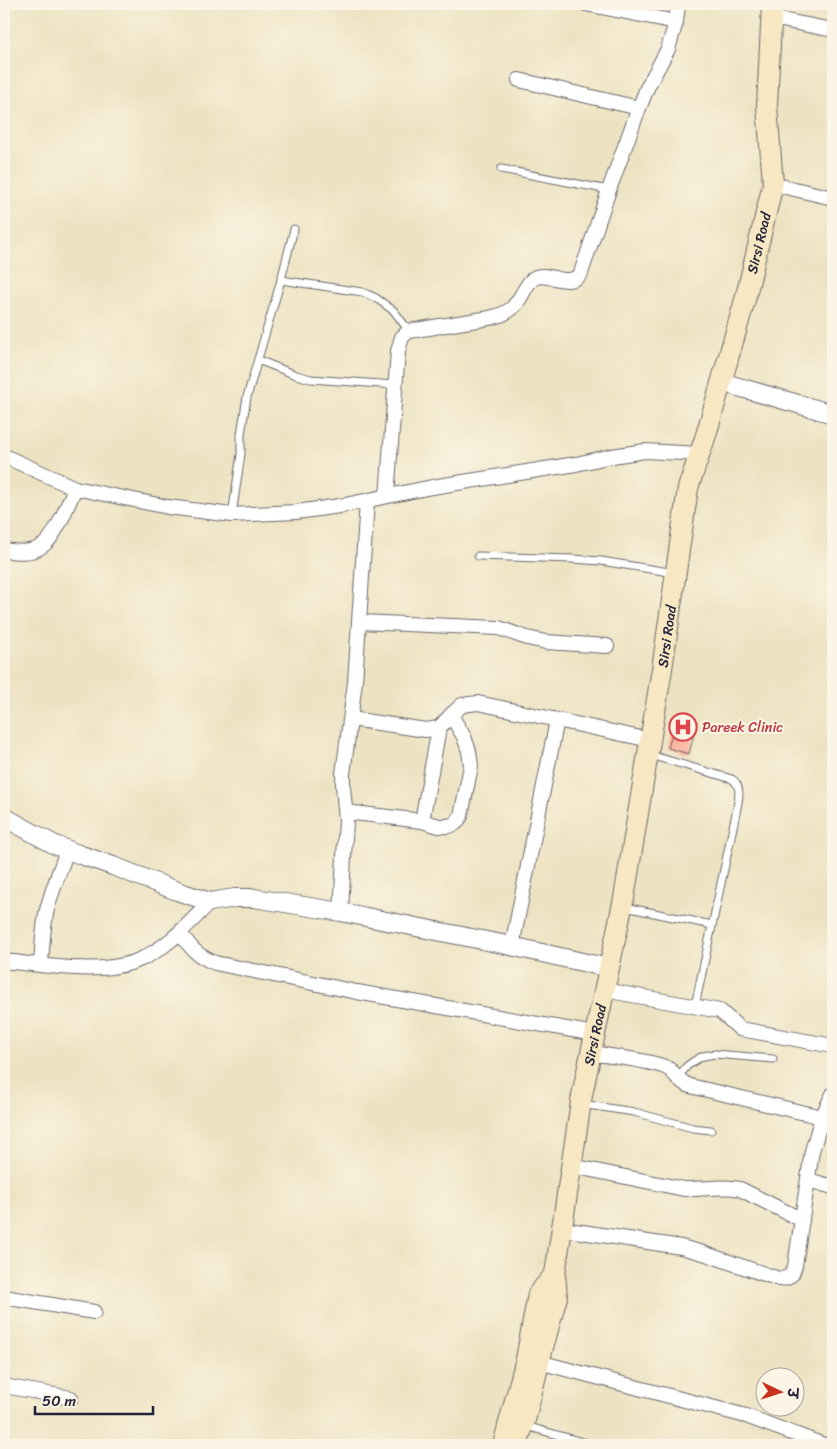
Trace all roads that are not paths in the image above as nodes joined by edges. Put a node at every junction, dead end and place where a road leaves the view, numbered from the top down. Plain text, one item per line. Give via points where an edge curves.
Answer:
1 (586, 4) edge
2 (678, 4) edge
3 (772, 11) edge
4 (676, 22) junction
5 (833, 30) edge
6 (519, 80) dead end
7 (639, 108) junction
8 (501, 169) dead end
9 (772, 184) junction
10 (609, 190) junction
11 (833, 198) edge
12 (294, 229) dead end
13 (281, 280) junction
14 (409, 331) junction
15 (258, 360) junction
16 (721, 382) junction
17 (395, 385) junction
18 (833, 414) edge
19 (700, 454) junction
20 (4, 456) edge
21 (75, 488) junction
22 (387, 496) junction
23 (367, 501) junction
24 (232, 515) junction
25 (4, 550) edge
26 (478, 556) dead end
27 (676, 573) junction
28 (359, 622) junction
29 (607, 646) dead end
30 (450, 715) junction
31 (351, 719) junction
32 (557, 720) junction
33 (439, 728) junction
34 (649, 747) junction
35 (346, 812) junction
36 (422, 821) junction
37 (7, 823) edge
38 (67, 850) junction
39 (210, 902) junction
40 (622, 907) junction
41 (341, 912) junction
42 (712, 925) junction
43 (180, 933) junction
44 (512, 946) junction
45 (4, 961) edge
46 (41, 965) junction
47 (609, 968) junction
48 (604, 990) junction
49 (695, 1006) junction
50 (593, 1043) junction
51 (833, 1046) edge
52 (773, 1059) dead end
53 (677, 1079) junction
54 (833, 1094) edge
55 (581, 1104) junction
56 (827, 1111) edge
57 (711, 1130) dead end
58 (572, 1166) junction
59 (808, 1180) junction
60 (833, 1187) edge
61 (802, 1220) junction
62 (562, 1229) junction
63 (4, 1297) edge
64 (94, 1312) dead end
65 (532, 1361) junction
66 (4, 1386) edge
67 (70, 1398) dead end
68 (523, 1425) junction
69 (503, 1445) edge
70 (517, 1445) edge
71 (593, 1445) edge
72 (824, 1445) edge

1 - 4 street
2 - 4 street
3 - 5 street
3 - 9 main road, Sirsi Road via 767,106
4 - 7 street via 668,49
6 - 7 street
7 - 10 street
8 - 10 lane
9 - 11 street
9 - 16 main road, Sirsi Road via 745,300
10 - 14 street via 578,277 567,280 540,276 534,278 508,312
12 - 13 lane
13 - 14 lane via 362,292 394,311
13 - 15 lane
14 - 17 street via 402,337 398,352
15 - 17 lane via 310,379
15 - 24 lane via 247,397
16 - 18 street
16 - 19 main road, Sirsi Road
17 - 22 street
19 - 22 street via 645,451
19 - 27 main road, Sirsi Road via 688,488
20 - 21 street
21 - 24 street via 168,507
21 - 25 street via 53,534 43,546 30,551
22 - 23 street
23 - 24 street via 296,512
23 - 28 street
26 - 27 lane via 572,558
27 - 34 main road, Sirsi Road
28 - 29 street via 498,628 537,640
28 - 31 street
30 - 32 street via 462,705 478,703
30 - 33 street
30 - 36 street via 464,737 471,766 461,816 448,826
31 - 33 street via 426,730
31 - 35 street via 342,786
32 - 34 street
32 - 44 street
33 - 36 street
34 - 40 main road, Sirsi Road
34 - 42 lane via 732,779 738,786 736,813
35 - 36 street
35 - 41 street
37 - 38 street
38 - 39 street
38 - 46 street via 46,914
39 - 41 street via 254,898
39 - 43 street
40 - 42 lane
40 - 47 main road, Sirsi Road
41 - 44 street
42 - 49 lane
43 - 46 street via 136,962 118,967 92,969
43 - 50 street via 201,957 215,963
44 - 47 street
45 - 46 street
47 - 48 main road, Sirsi Road
48 - 49 street
48 - 50 main road, Sirsi Road
49 - 51 street via 720,1010 740,1029
50 - 53 street via 669,1069
50 - 55 main road, Sirsi Road
52 - 53 lane via 715,1054 703,1056 687,1066
53 - 56 street via 690,1086
54 - 56 street
55 - 57 lane via 634,1112
55 - 58 main road, Sirsi Road
56 - 59 street via 812,1151
58 - 61 street via 684,1189 740,1189
58 - 62 main road, Sirsi Road
59 - 60 street
59 - 61 street
61 - 62 street via 792,1274 779,1279 681,1247
62 - 65 main road, Sirsi Road via 555,1274 538,1294
63 - 64 street
65 - 68 main road, Sirsi Road
65 - 69 main road, Sirsi Road
65 - 72 street via 746,1416
66 - 67 street
68 - 70 main road, Sirsi Road
68 - 71 lane

